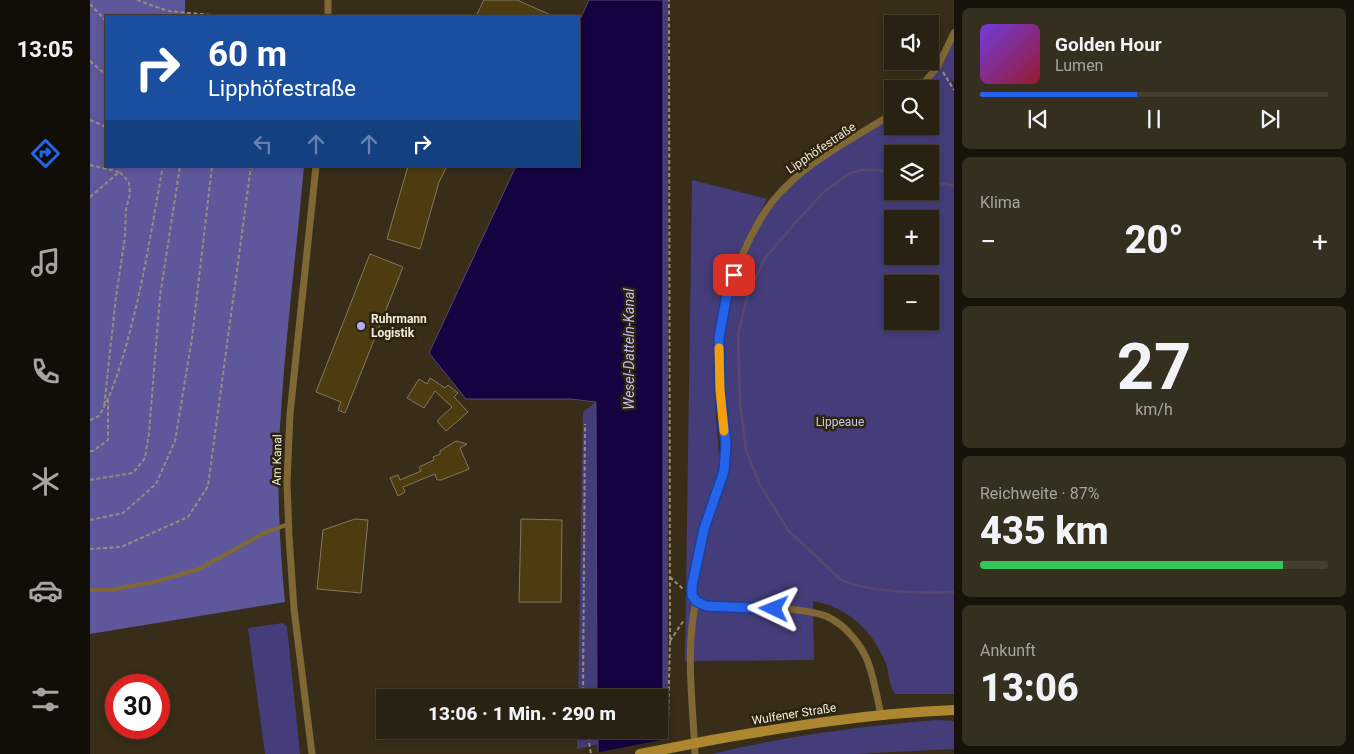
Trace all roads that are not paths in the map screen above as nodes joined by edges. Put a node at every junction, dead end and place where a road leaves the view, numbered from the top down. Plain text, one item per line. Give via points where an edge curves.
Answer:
1 (328, 0) edge
2 (328, 15) edge
3 (954, 33) edge
4 (927, 80) edge
5 (884, 119) edge
6 (316, 167) edge
7 (289, 524) junction
8 (90, 590) edge
9 (696, 601) junction
10 (954, 710) edge
11 (881, 714) junction
12 (312, 754) edge
13 (640, 754) edge
14 (694, 754) edge

1 - 2 street
3 - 4 street via 938,66
5 - 9 street, Lipphöfestraße via 790,181 764,212 742,256 722,318 719,364 726,460 694,571 691,590
6 - 7 street, Am Kanal via 290,414
7 - 8 lane via 264,533 199,569 158,581
7 - 12 street, Am Kanal via 294,609
9 - 11 street via 706,606 791,610 828,617 857,642 868,661
9 - 14 street, Lipphöfestraße via 691,622
10 - 11 main road, Wulfener Straße
11 - 13 main road, Wulfener Straße, bridge

